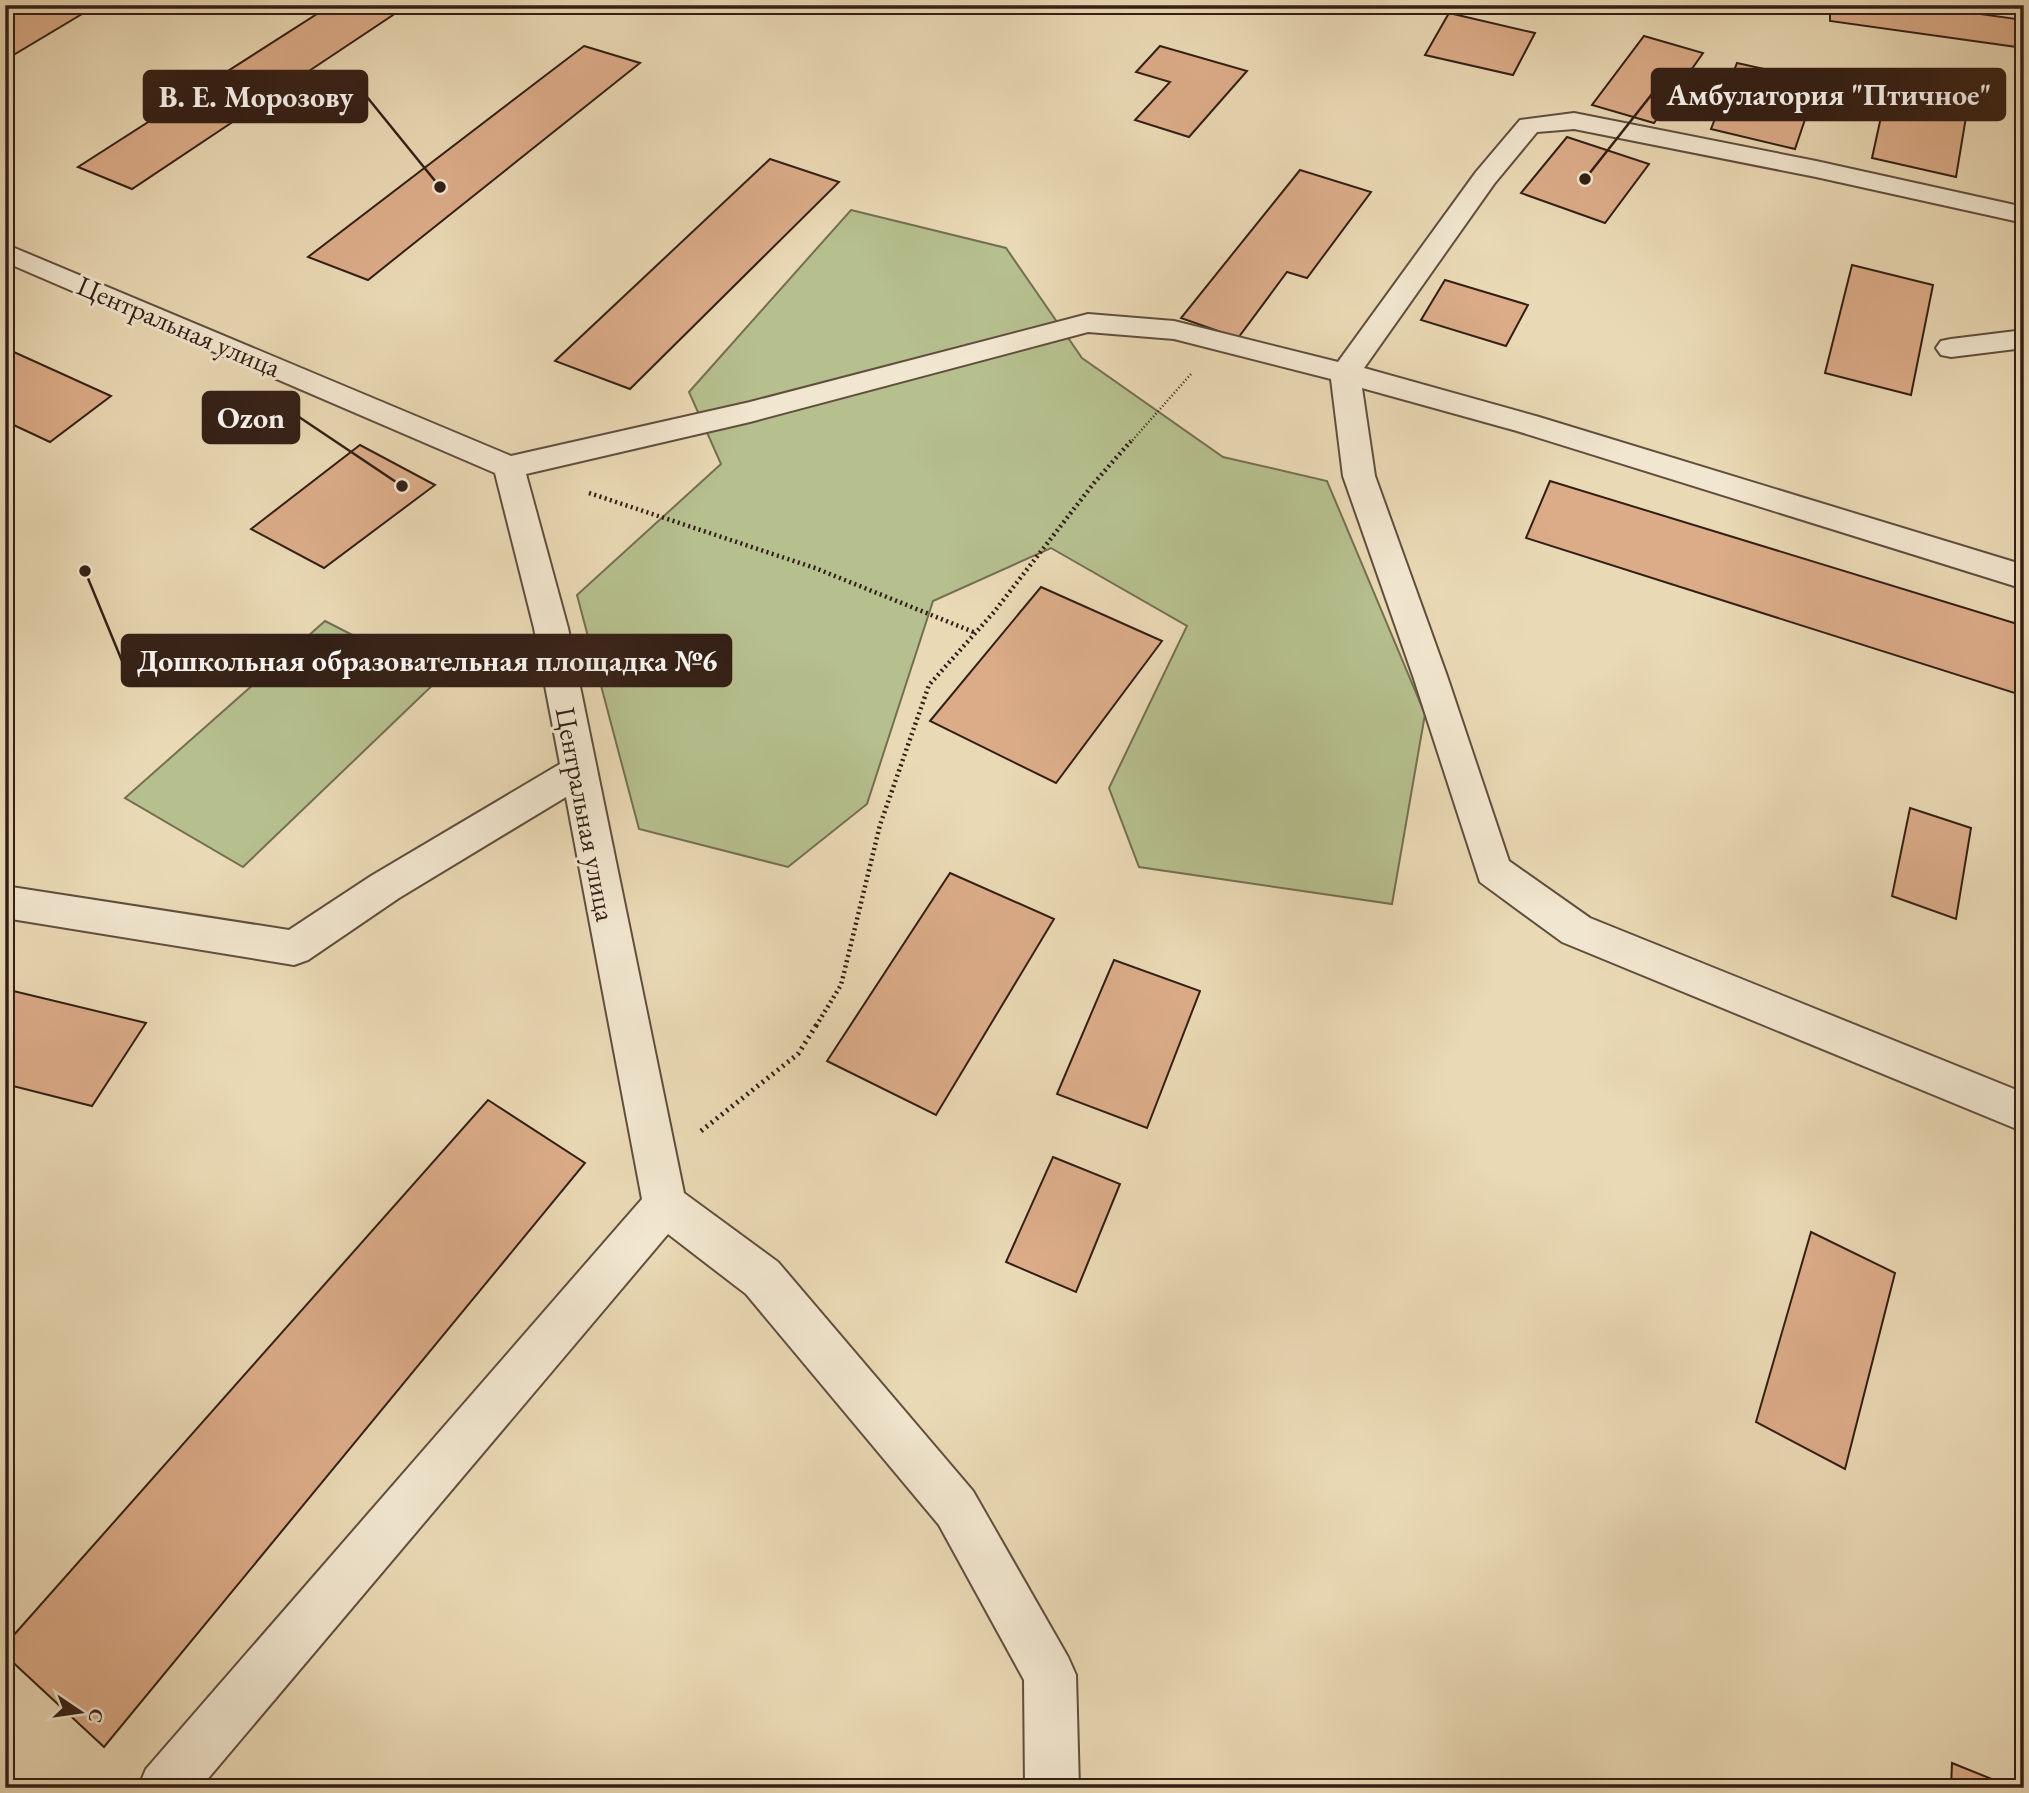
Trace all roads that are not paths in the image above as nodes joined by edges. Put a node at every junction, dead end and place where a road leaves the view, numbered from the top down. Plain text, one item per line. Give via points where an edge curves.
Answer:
1 (2024, 215) edge
2 (5, 253) edge
3 (2024, 340) edge
4 (1951, 348) dead end
5 (1345, 373) junction
6 (509, 467) junction
7 (2024, 577) edge
8 (578, 772) junction
9 (5, 902) edge
10 (2024, 1113) edge
11 (662, 1185) junction
12 (165, 1788) edge
13 (1052, 1788) edge

1 - 5 street via 1574,121 1529,125 1485,178
2 - 6 street, Центральная улица
3 - 4 street
5 - 6 street via 1174,330 1088,323 750,412
5 - 7 street via 1528,424
5 - 10 street via 1359,476 1493,871 1576,929
6 - 8 street, Центральная улица via 551,628
8 - 9 street via 385,887 294,948
8 - 11 street, Центральная улица
11 - 12 street
11 - 13 street via 762,1278 956,1508 1051,1675

